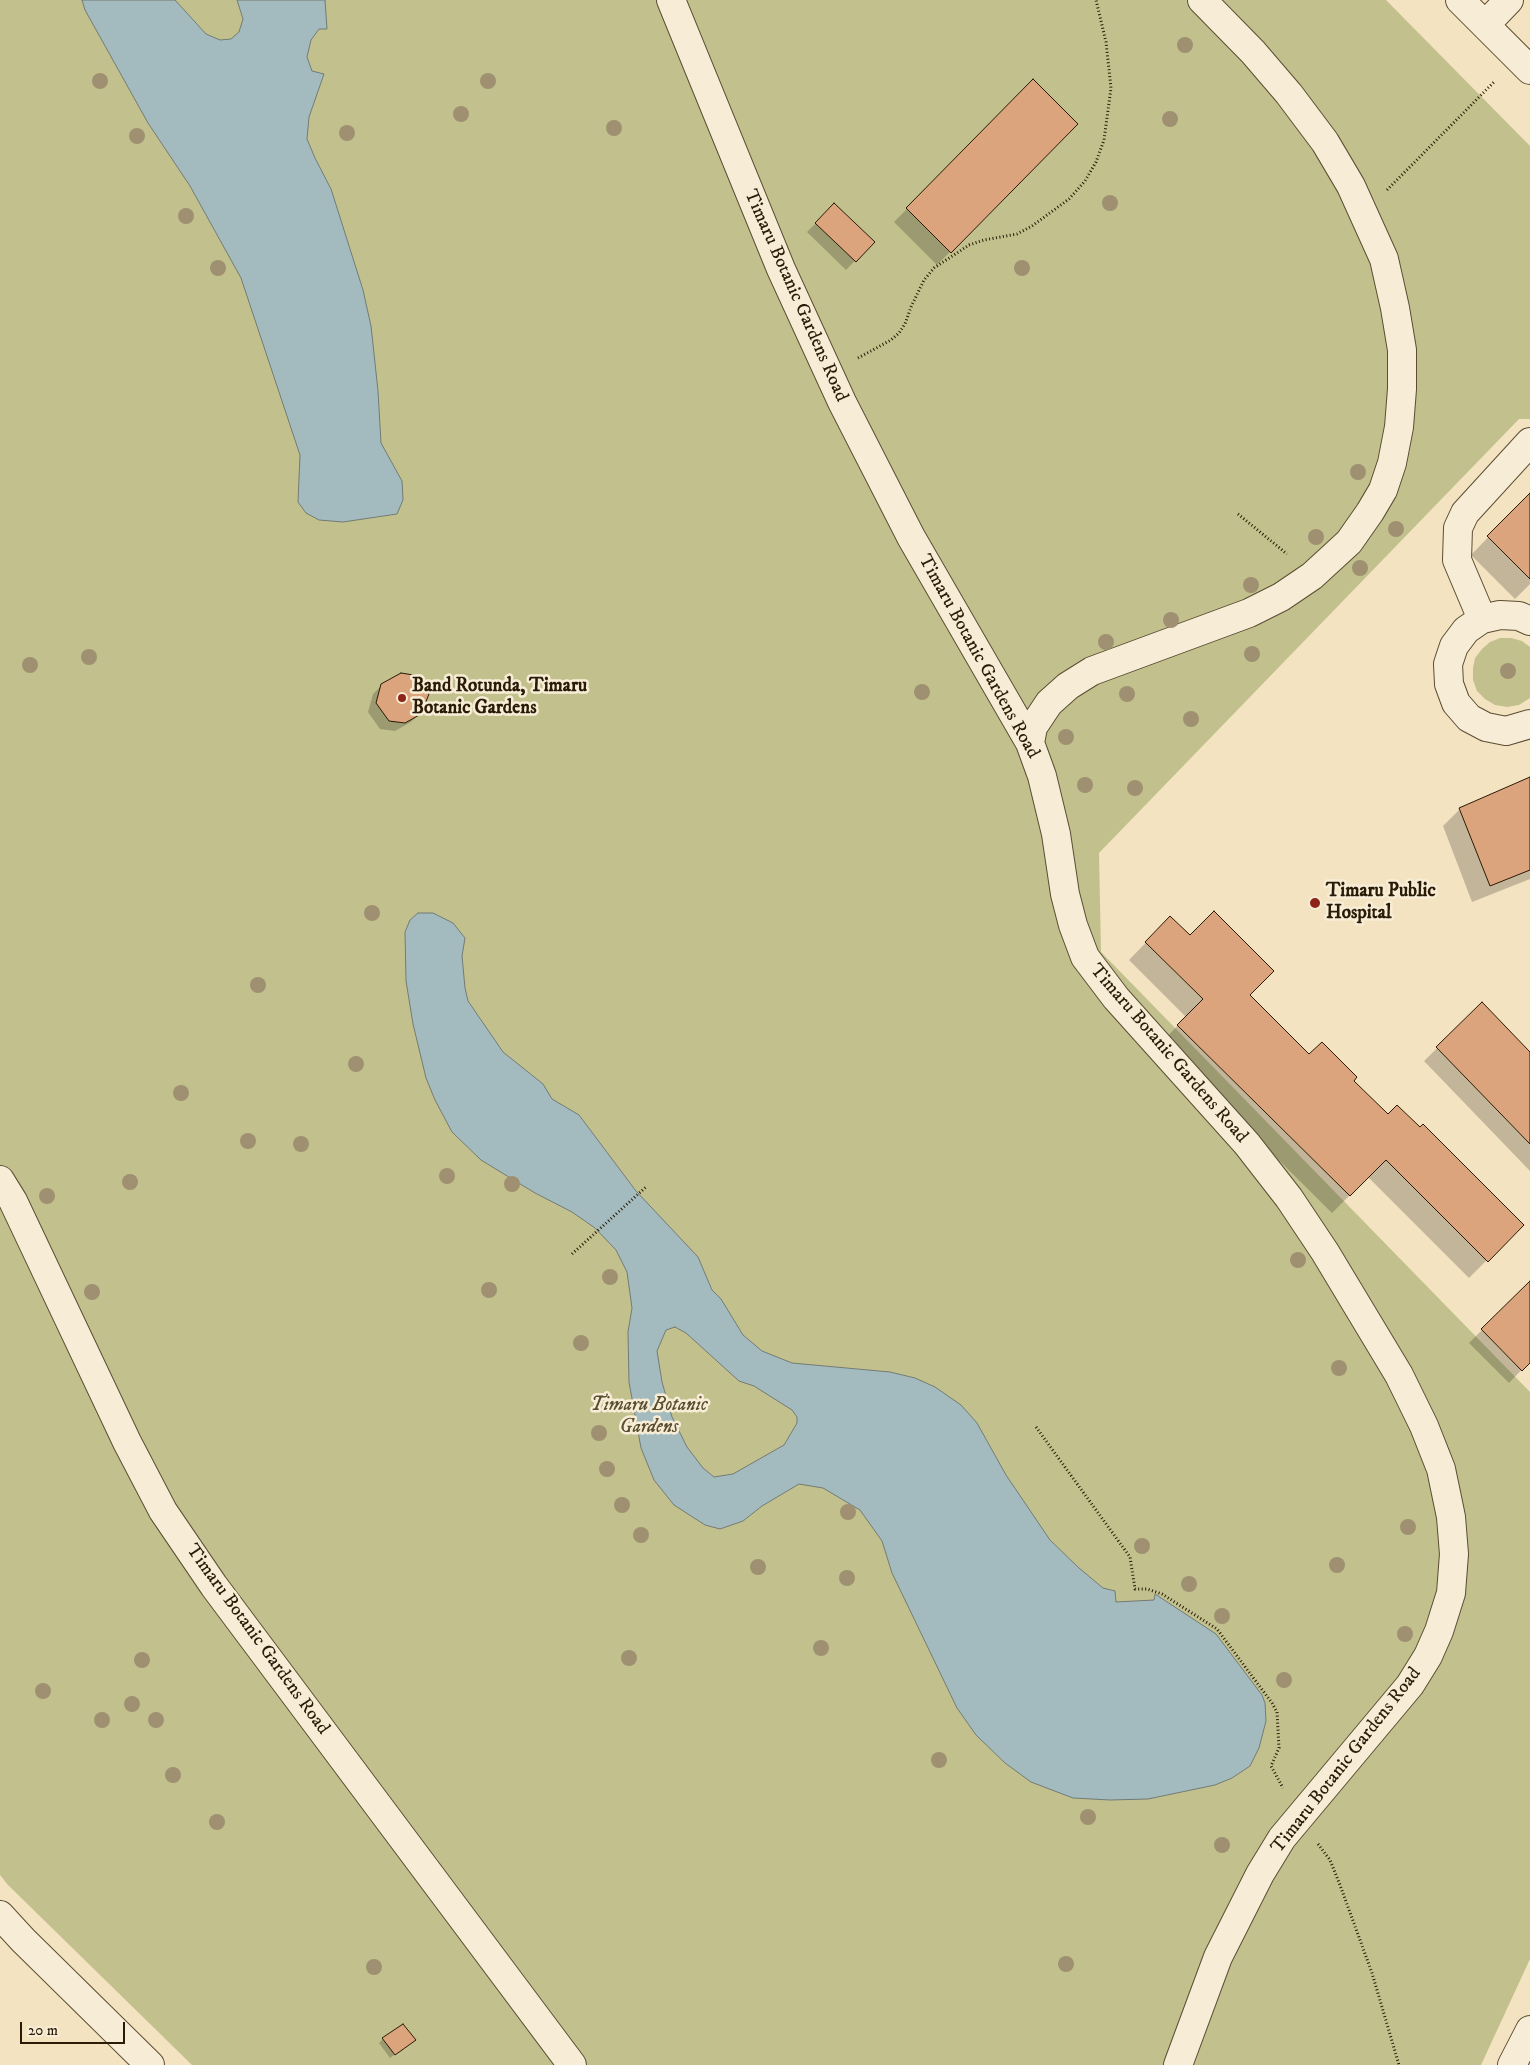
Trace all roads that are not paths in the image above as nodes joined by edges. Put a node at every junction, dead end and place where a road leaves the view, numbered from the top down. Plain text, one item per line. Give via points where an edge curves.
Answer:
1 (671, 0) edge
2 (1202, 0) edge
3 (1460, 0) edge
4 (1509, 0) edge
5 (1484, 25) junction
6 (1524, 64) edge
7 (1530, 442) edge
8 (1482, 619) junction
9 (1530, 621) edge
10 (1530, 724) edge
11 (1030, 743) junction
12 (0, 1180) edge
13 (0, 1915) edge
14 (1530, 2030) edge
15 (148, 2064) edge
16 (572, 2065) edge
17 (1178, 2065) edge
18 (1512, 2065) edge

1 - 11 street, Timaru Botanic Gardens Road via 781,269 829,374 911,537
2 - 11 street via 1253,52 1326,142 1384,259 1402,350 1399,427 1389,472 1383,490 1349,542 1312,576 1282,597 1249,613 1092,671 1049,703 1033,726
3 - 5 street
4 - 5 street
5 - 6 street
7 - 8 street via 1465,513 1458,528 1457,560
8 - 9 street via 1500,615 1519,616
8 - 10 street via 1466,630 1454,646 1448,664 1449,684 1456,702 1469,718 1486,727 1506,730
11 - 17 street, Timaru Botanic Gardens Road via 1056,834 1065,894 1085,957 1116,998 1247,1144 1325,1252 1399,1375 1424,1426 1441,1470 1451,1518 1454,1554 1451,1593 1428,1656 1410,1685 1282,1838 1234,1921
12 - 16 street, Timaru Botanic Gardens Road via 163,1511 214,1586
13 - 15 street
14 - 18 street

